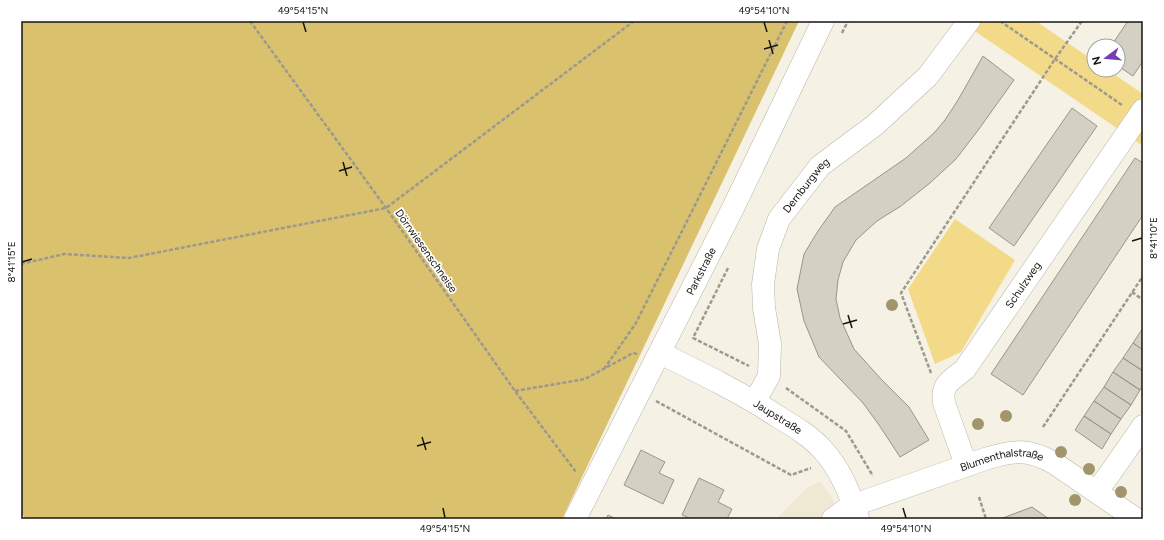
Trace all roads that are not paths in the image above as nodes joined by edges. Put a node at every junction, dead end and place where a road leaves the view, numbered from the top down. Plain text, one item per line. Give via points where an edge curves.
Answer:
1 (822, 21) edge
2 (969, 21) edge
3 (1141, 113) edge
4 (658, 356) junction
5 (755, 401) junction
6 (1143, 426) edge
7 (966, 465) junction
8 (1097, 491) junction
9 (856, 512) edge
10 (575, 519) edge
11 (834, 519) edge
12 (1136, 519) edge

1 - 4 street, Parkstraße via 733,208
2 - 5 street, Dernburgweg via 928,76 875,125 820,166 780,219 768,250 763,284 770,344 769,376
3 - 7 street, Schulzweg via 965,369 945,386 944,403
4 - 5 street, Jaupstraße
4 - 10 street, Parkstraße
5 - 9 street, Jaupstraße via 798,429 821,448 841,476
6 - 8 street
7 - 8 street, Blumenthalstraße via 1001,454 1030,453 1042,456
7 - 9 street, Blumenthalstraße
8 - 12 street, Blumenthalstraße
9 - 11 street, Blumenthalstraße via 844,510

